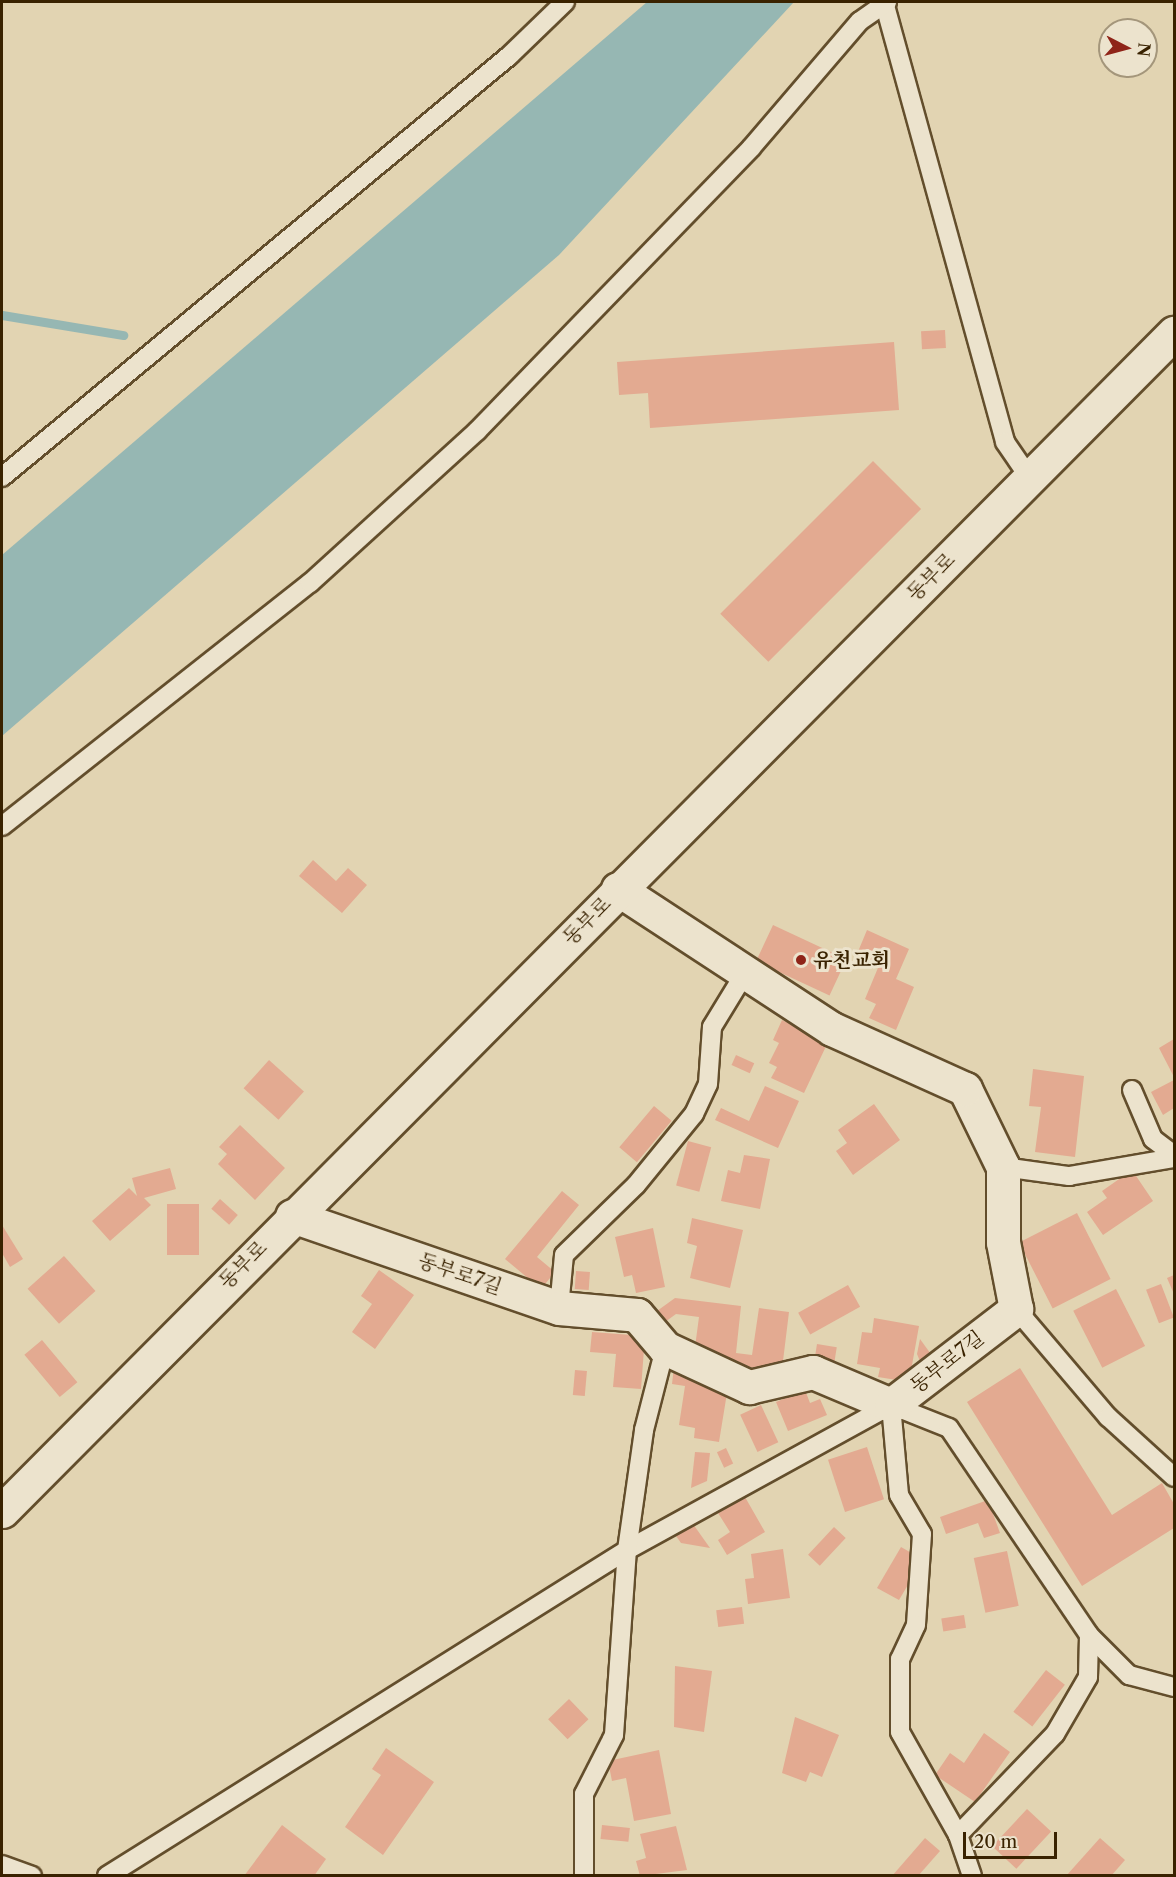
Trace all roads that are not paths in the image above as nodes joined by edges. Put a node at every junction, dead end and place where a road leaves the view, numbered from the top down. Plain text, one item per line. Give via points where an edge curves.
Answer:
1 (565, 2) edge
2 (885, 2) edge
3 (1174, 333) edge
4 (2, 477) edge
5 (1029, 477) junction
6 (2, 826) edge
7 (618, 889) junction
8 (745, 973) junction
9 (1132, 1090) dead end
10 (1174, 1156) edge
11 (1003, 1167) junction
12 (292, 1216) junction
13 (559, 1308) junction
14 (1016, 1309) junction
15 (665, 1348) junction
16 (891, 1405) junction
17 (1174, 1477) edge
18 (2, 1510) edge
19 (627, 1550) junction
20 (1089, 1635) junction
21 (1174, 1687) edge
22 (958, 1835) junction
23 (2, 1865) edge
24 (32, 1875) edge
25 (107, 1875) edge
26 (584, 1875) edge
27 (972, 1875) edge

1 - 4 lane via 509,56
2 - 5 lane via 1005,442
2 - 6 lane via 860,21 751,148 477,431 310,583
3 - 5 street, 동부로
5 - 7 street, 동부로
7 - 8 street
7 - 12 street, 동부로
8 - 11 street via 832,1029 965,1089
8 - 13 lane via 711,1027 708,1084 694,1114 636,1185 564,1255
9 - 10 lane via 1153,1139
10 - 11 lane via 1069,1176
11 - 14 street via 1003,1242
12 - 13 street, 동부로7길
12 - 18 street, 동부로
13 - 15 street, 동부로7길 via 637,1315
14 - 16 street, 동부로7길
14 - 17 lane via 1108,1416
15 - 16 street, 동부로7길 via 749,1388 813,1372
15 - 19 lane via 644,1430
16 - 19 lane
16 - 20 lane via 949,1428
16 - 22 lane via 899,1495 922,1534 916,1625 900,1659 900,1732
19 - 25 lane
19 - 26 lane via 614,1735 584,1794
20 - 21 lane via 1129,1675
20 - 22 lane via 1088,1677 1055,1734
22 - 27 lane
23 - 24 lane

